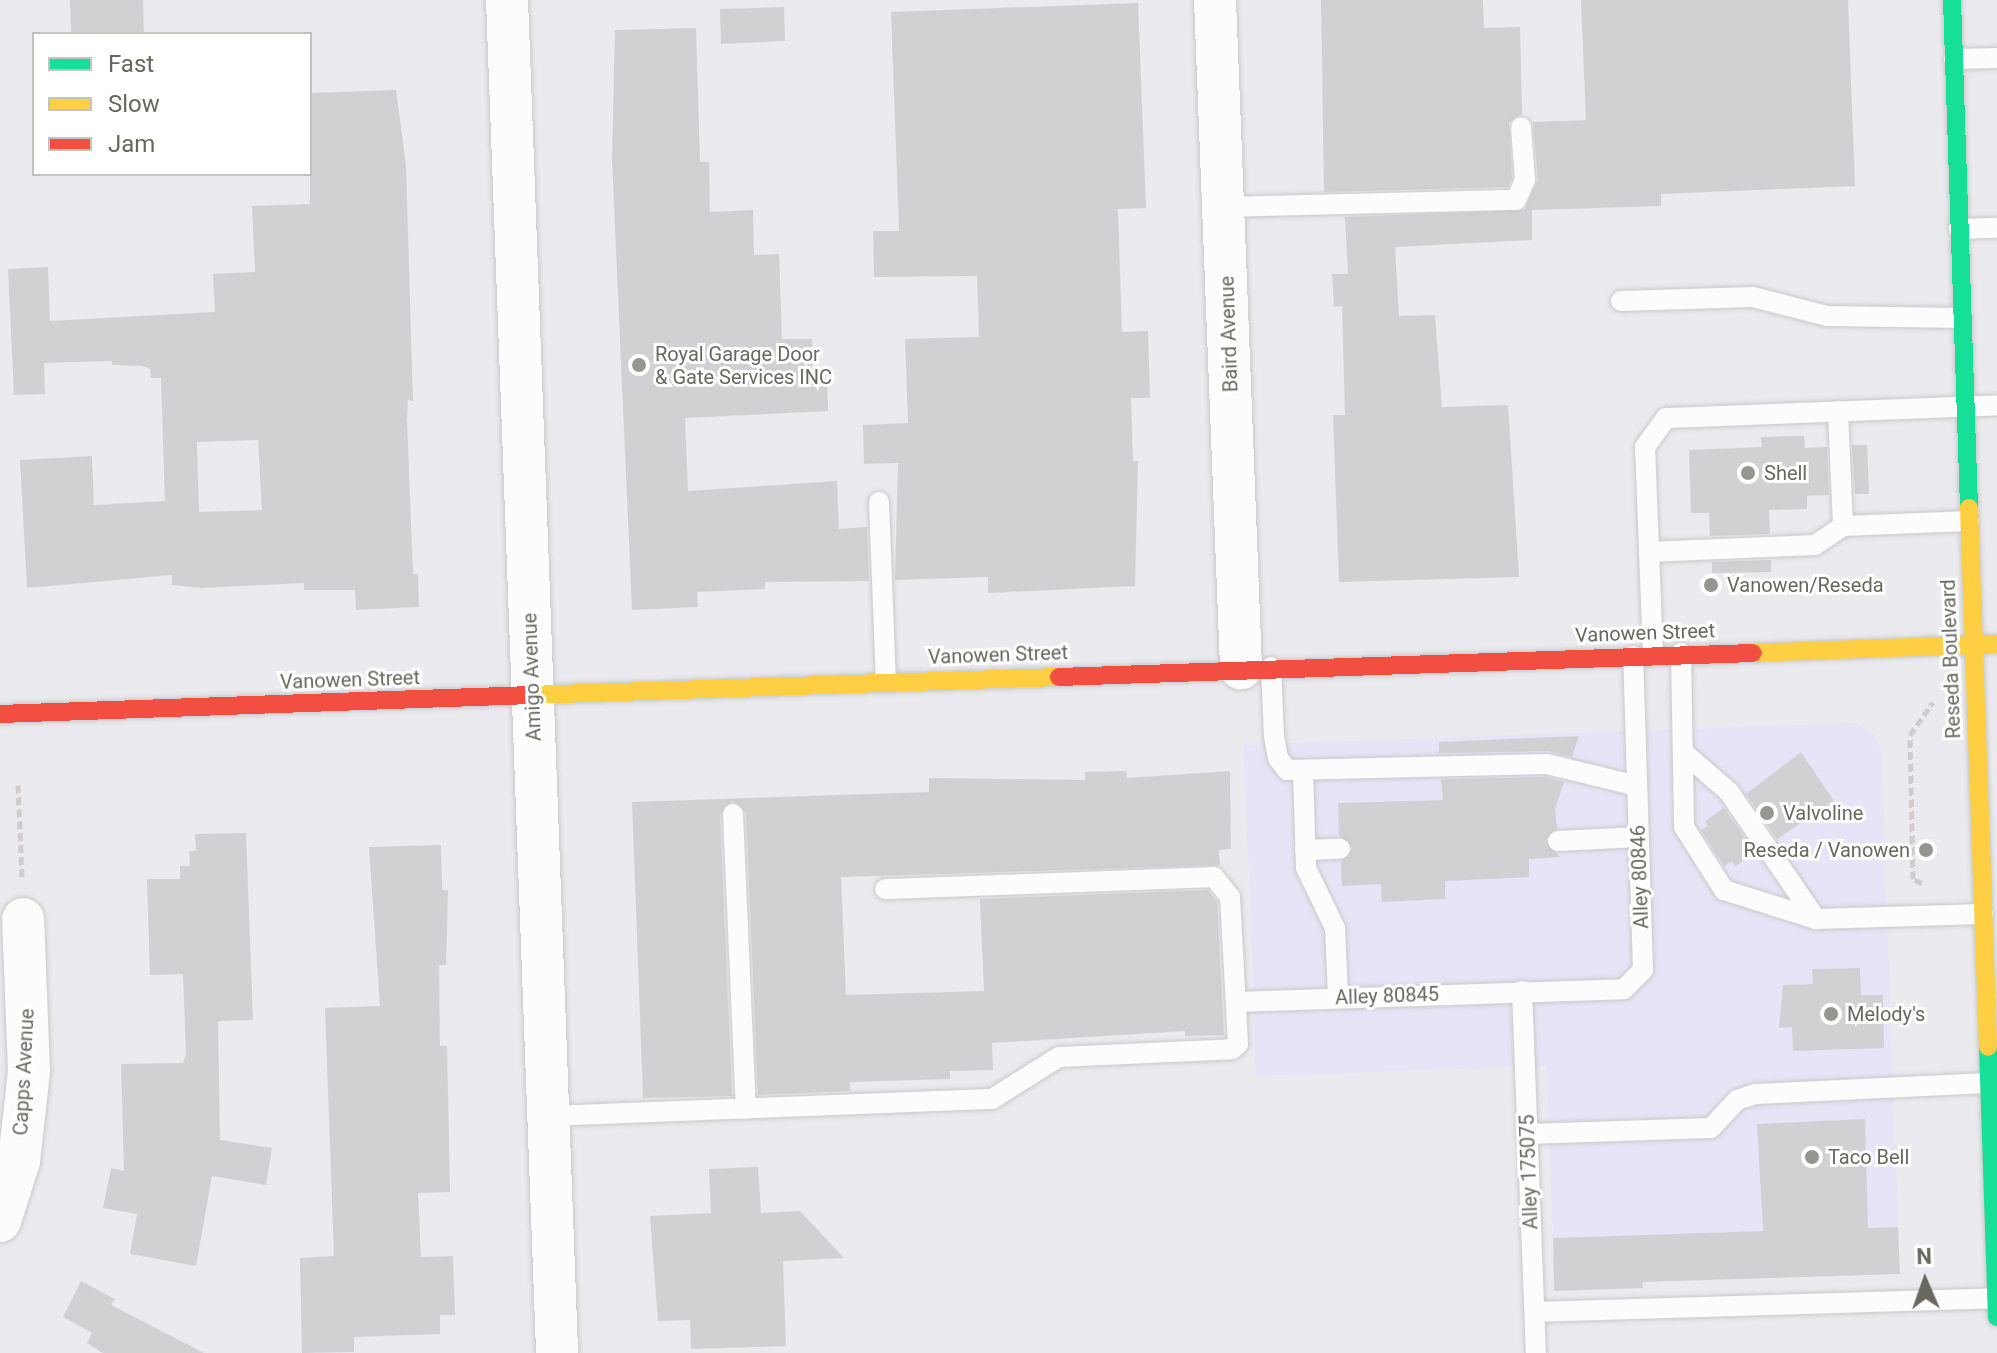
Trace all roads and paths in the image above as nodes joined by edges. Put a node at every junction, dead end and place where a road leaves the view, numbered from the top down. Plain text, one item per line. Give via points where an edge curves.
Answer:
1 (507, 0) edge
2 (1215, 0) edge
3 (1952, 0) edge
4 (1997, 58) edge
5 (1954, 59) junction
6 (1521, 127) dead end
7 (1224, 207) junction
8 (1997, 228) edge
9 (1959, 229) junction
10 (1621, 301) dead end
11 (1962, 318) junction
12 (1997, 405) edge
13 (1965, 406) junction
14 (1838, 411) junction
15 (879, 502) dead end
16 (1969, 521) junction
17 (1843, 526) junction
18 (1649, 552) junction
19 (1997, 644) edge
20 (1972, 645) junction
21 (1681, 653) junction
22 (1643, 655) junction
23 (1256, 667) junction
24 (886, 682) junction
25 (532, 695) junction
26 (0, 714) edge
27 (1684, 753) junction
28 (1303, 772) junction
29 (18, 785) dead end
30 (1637, 786) junction
31 (733, 814) dead end
32 (1639, 837) junction
33 (1558, 841) dead end
34 (1340, 849) dead end
35 (1305, 850) junction
36 (1927, 886) dead end
37 (885, 889) dead end
38 (23, 919) joint
39 (1816, 919) junction
40 (1988, 927) edge
41 (1522, 991) junction
42 (1338, 997) junction
43 (1244, 1001) junction
44 (1988, 1083) junction
45 (746, 1109) junction
46 (546, 1116) junction
47 (1527, 1134) junction
48 (1994, 1164) edge
49 (0, 1221) edge
50 (1997, 1310) edge
51 (1535, 1312) junction
52 (557, 1353) edge
53 (1536, 1353) edge

1 - 25 street, Amigo Avenue
2 - 7 street, Baird Avenue
3 - 5 main road, Reseda Boulevard
4 - 5 lane
5 - 9 main road, Reseda Boulevard
6 - 7 lane via 1525,180 1516,200
7 - 23 street, Baird Avenue
8 - 9 lane
9 - 11 main road, Reseda Boulevard
10 - 11 lane via 1753,297 1827,316
11 - 13 main road, Reseda Boulevard
12 - 13 lane
13 - 14 lane
13 - 16 main road, Reseda Boulevard
14 - 17 lane
14 - 18 lane, Alley 80846 via 1666,418 1645,447
15 - 24 lane
16 - 17 lane
16 - 20 main road, Reseda Boulevard
17 - 18 lane via 1815,545
18 - 22 lane, Alley 80846
19 - 20 main road, Vanowen Street
20 - 21 main road, Vanowen Street
20 - 36 path via 1910,735 1913,879
20 - 40 main road, Reseda Boulevard
21 - 22 main road, Vanowen Street
21 - 27 lane
22 - 23 main road, Vanowen Street
22 - 30 lane, Alley 80846
23 - 24 main road, Vanowen Street
23 - 28 lane via 1278,758 1287,770
24 - 25 main road, Vanowen Street
25 - 26 main road, Vanowen Street
25 - 46 street, Amigo Avenue
27 - 39 lane via 1729,792
27 - 39 lane via 1684,827 1724,890
28 - 30 lane via 1547,764
28 - 35 lane
29 - 38 path
30 - 32 lane, Alley 80846
31 - 45 lane
32 - 33 lane
32 - 41 lane, Alley 80846 via 1643,970 1624,989
34 - 35 lane
35 - 42 lane via 1306,868 1335,928
37 - 43 lane via 1214,877 1230,897
38 - 49 street, Capps Avenue via 29,1072 19,1161
39 - 40 lane
40 - 44 main road, Reseda Boulevard
41 - 42 lane, Alley 80845
41 - 47 lane, Alley 175075
42 - 43 lane, Alley 80845
43 - 45 lane via 1238,1044 1232,1049 1059,1057 992,1099
44 - 47 lane via 1756,1094 1737,1100 1711,1128
44 - 48 main road, Reseda Boulevard
45 - 46 lane
46 - 52 street, Amigo Avenue
47 - 51 lane, Alley 175075
48 - 50 main road, Reseda Boulevard
50 - 51 lane
51 - 53 lane, Alley 175075

